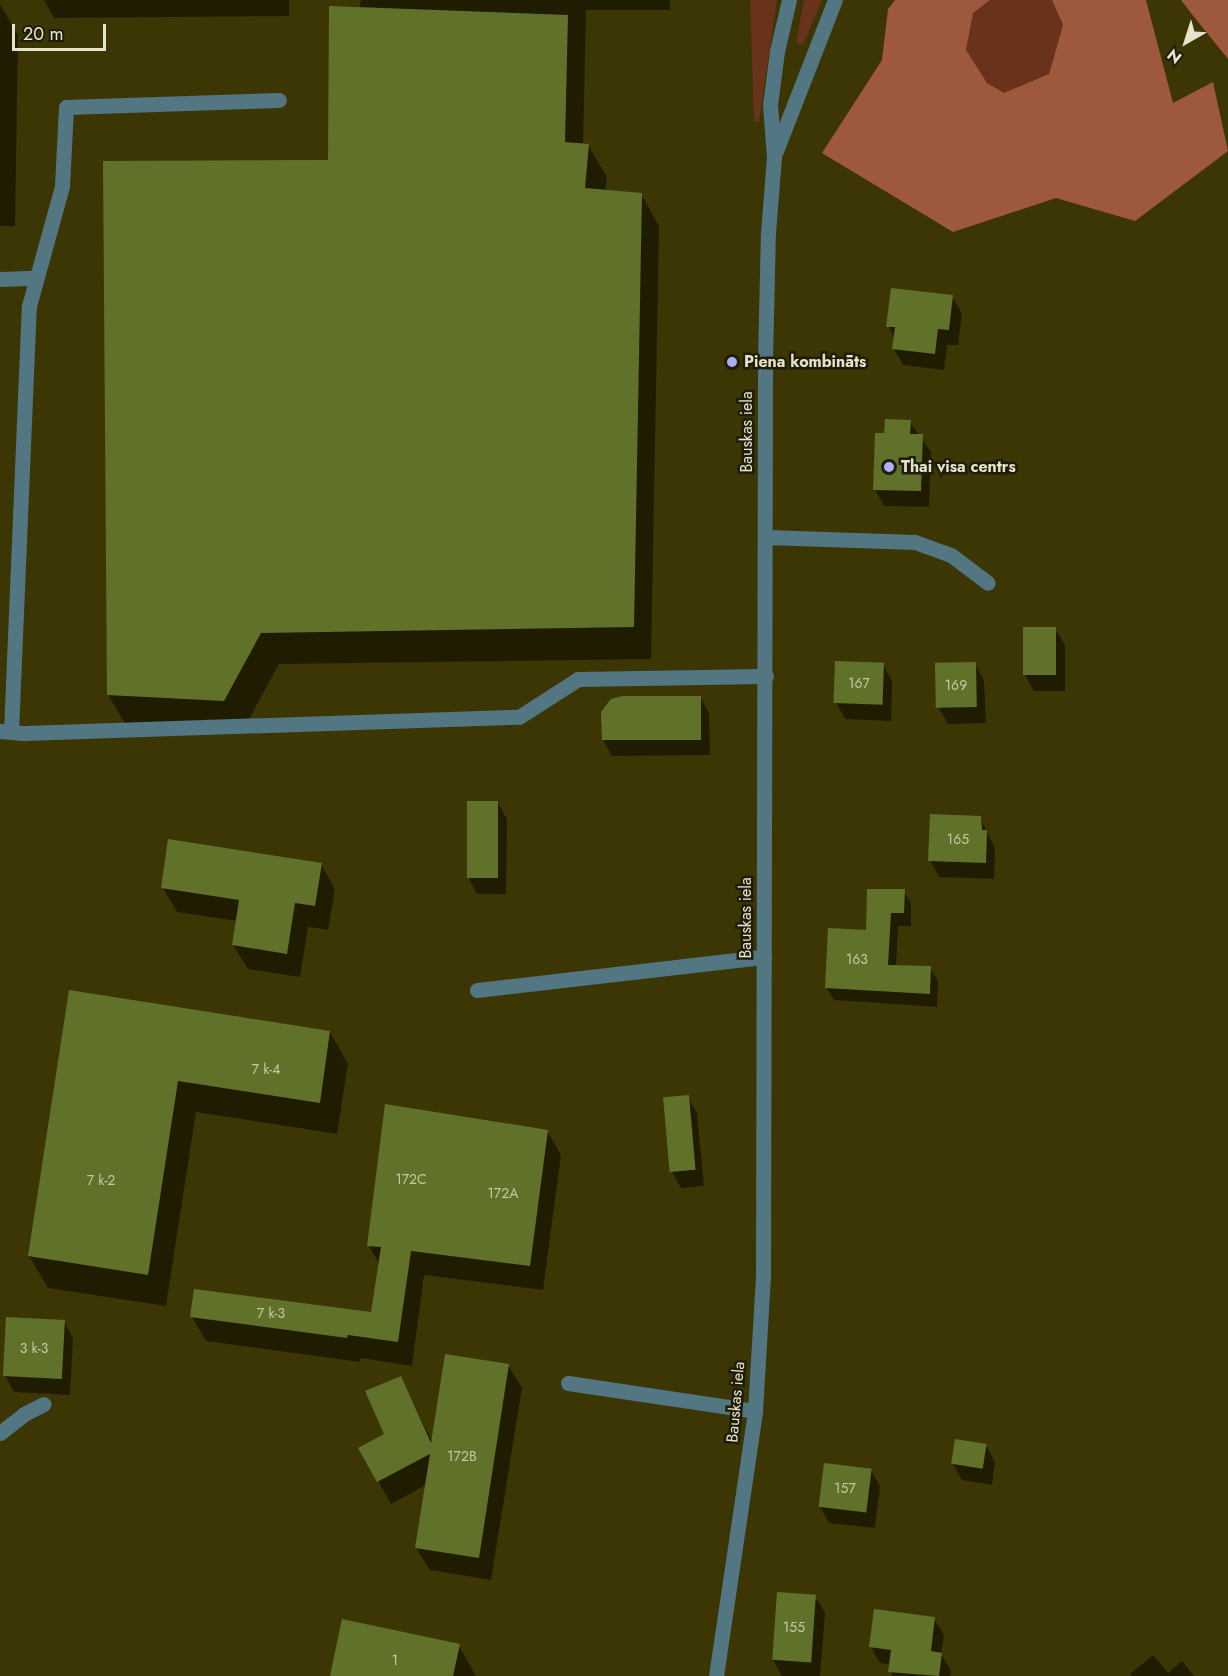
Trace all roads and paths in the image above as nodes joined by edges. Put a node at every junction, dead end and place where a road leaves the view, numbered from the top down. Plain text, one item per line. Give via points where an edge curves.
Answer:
1 (789, 0) edge
2 (835, 0) edge
3 (279, 100) dead end
4 (774, 157) junction
5 (36, 278) junction
6 (0, 279) edge
7 (766, 537) junction
8 (988, 582) dead end
9 (766, 676) junction
10 (5, 731) edge
11 (764, 957) junction
12 (477, 990) dead end
13 (568, 1383) dead end
14 (44, 1404) dead end
15 (755, 1411) junction
16 (0, 1433) edge
17 (716, 1676) edge

1 - 4 street via 770,105
2 - 4 street
3 - 5 street via 66,107 62,186
4 - 7 street, Bauskas iela via 768,233
5 - 6 street
5 - 10 street via 29,306
7 - 8 street via 915,542 951,555
7 - 9 street, Bauskas iela
9 - 10 street via 578,679 519,717
9 - 11 street, Bauskas iela
11 - 12 street
11 - 15 street, Bauskas iela via 763,1275
13 - 15 street
14 - 16 street via 24,1413
15 - 17 street, Bauskas iela

